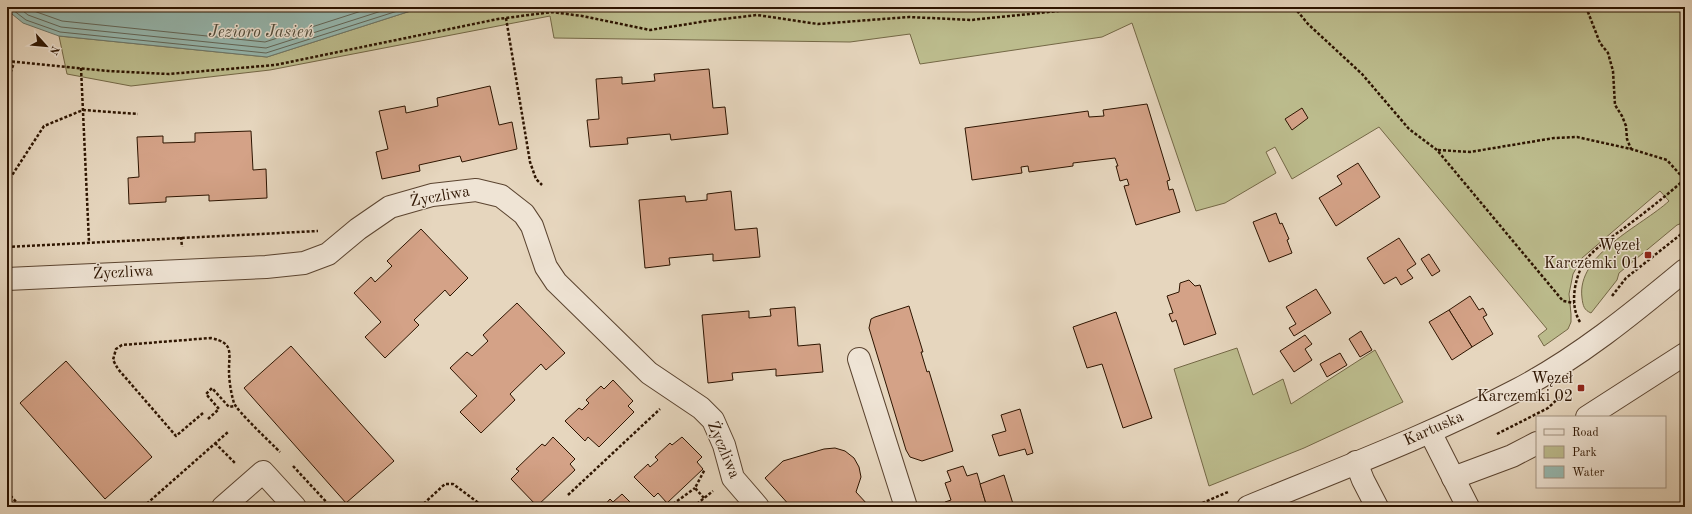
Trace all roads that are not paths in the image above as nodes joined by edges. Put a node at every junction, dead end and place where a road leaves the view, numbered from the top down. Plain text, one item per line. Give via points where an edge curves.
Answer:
1 (1685, 270) edge
2 (7, 278) edge
3 (1685, 354) edge
4 (859, 359) dead end
5 (1589, 416) edge
6 (1430, 432) junction
7 (1536, 444) edge
8 (1356, 462) junction
9 (1453, 478) junction
10 (223, 507) edge
11 (295, 507) edge
12 (758, 507) edge
13 (906, 507) edge
14 (1248, 507) edge
15 (1377, 507) edge
16 (1468, 507) edge

1 - 6 street, Kartuska via 1564,362 1518,390
2 - 12 street, Życzliwa via 266,267 304,263 328,254 390,207 432,195 476,190 501,196 524,214 532,226 546,267 556,282 649,373 701,408 713,420 724,445 733,478
3 - 5 street
4 - 13 street
6 - 8 street, Kartuska
6 - 9 street
7 - 9 street via 1512,456
8 - 14 street, Kartuska
8 - 15 street
9 - 16 street
10 - 11 street via 263,472

